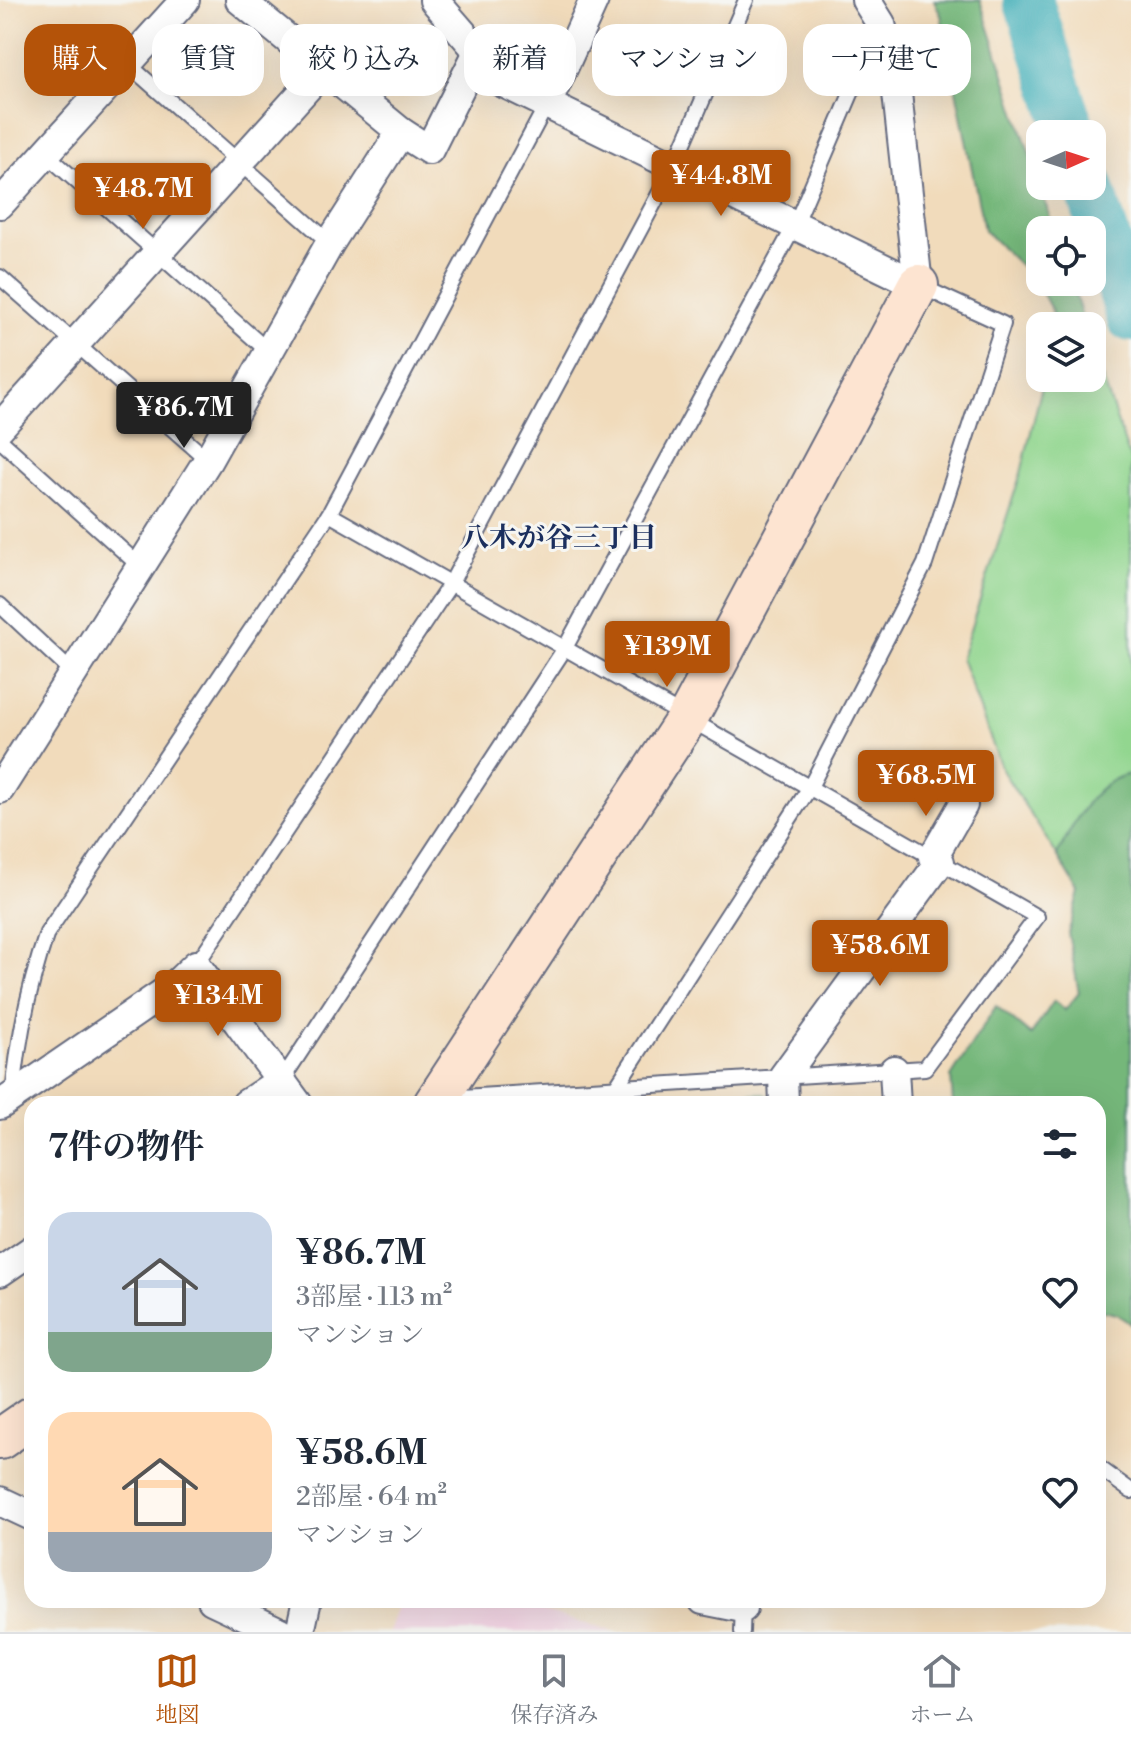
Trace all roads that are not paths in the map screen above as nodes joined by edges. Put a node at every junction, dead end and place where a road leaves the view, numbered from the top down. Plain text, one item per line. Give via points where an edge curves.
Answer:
1 (185, 0) edge
2 (240, 0) edge
3 (434, 0) edge
4 (594, 0) edge
5 (746, 0) edge
6 (874, 12) edge
7 (464, 32) edge
8 (280, 33) edge
9 (136, 55) edge
10 (136, 71) edge
11 (464, 80) edge
12 (99, 96) edge
13 (300, 96) edge
14 (357, 96) edge
15 (530, 96) edge
16 (547, 104) junction
17 (401, 132) junction
18 (46, 154) junction
19 (239, 163) junction
20 (674, 166) junction
21 (0, 204) edge
22 (795, 225) junction
23 (330, 243) junction
24 (158, 254) junction
25 (0, 277) edge
26 (918, 285) junction
27 (76, 344) junction
28 (269, 352) junction
29 (0, 427) edge
30 (0, 440) edge
31 (208, 460) junction
32 (329, 514) junction
33 (142, 568) junction
34 (451, 583) junction
35 (0, 605) edge
36 (565, 648) junction
37 (74, 674) junction
38 (688, 717) junction
39 (810, 787) junction
40 (0, 789) edge
41 (963, 805) dead end
42 (937, 859) junction
43 (196, 965) junction
44 (894, 1070) junction
45 (282, 1080) junction
46 (616, 1087) junction
47 (783, 1090) edge
48 (258, 1096) edge
49 (293, 1096) edge
50 (439, 1096) edge
51 (500, 1096) edge
52 (896, 1096) edge
53 (6, 1101) edge
54 (24, 1256) edge
55 (0, 1272) edge
56 (24, 1422) edge
57 (0, 1439) edge
58 (1106, 1473) edge
59 (1131, 1491) edge
60 (0, 1501) edge
61 (24, 1512) edge
62 (229, 1608) edge
63 (305, 1608) edge
64 (280, 1632) edge
65 (300, 1632) edge

1 - 9 street
2 - 8 street
3 - 7 street
4 - 16 street
5 - 20 lane
6 - 22 lane
6 - 26 street via 896,84
10 - 19 lane
11 - 17 street via 429,150
12 - 18 street
13 - 19 street
14 - 17 street
15 - 16 street
16 - 20 street
16 - 32 lane
17 - 23 street
18 - 21 street
18 - 24 lane
19 - 23 lane
19 - 24 street
20 - 22 street
20 - 34 lane
22 - 26 street
22 - 36 lane
23 - 28 street
24 - 27 street
24 - 28 lane
25 - 27 lane
26 - 38 street
26 - 39 lane via 1003,324 925,564
27 - 29 street
27 - 31 lane
28 - 31 street
30 - 33 lane
31 - 33 street
32 - 34 lane
32 - 53 lane via 47,933
33 - 37 street
34 - 36 lane
34 - 43 lane
35 - 37 lane
36 - 38 lane
36 - 45 lane
37 - 40 street
38 - 39 lane
38 - 50 street
39 - 42 lane
39 - 46 lane
41 - 42 street
42 - 44 lane via 1037,917 925,1068
42 - 47 street
43 - 45 street
43 - 53 street via 175,985
44 - 47 lane
44 - 52 street
45 - 48 street
45 - 49 street
46 - 47 lane
46 - 51 lane
54 - 55 street
56 - 57 street
58 - 59 lane
60 - 61 street
62 - 64 street
63 - 65 street

